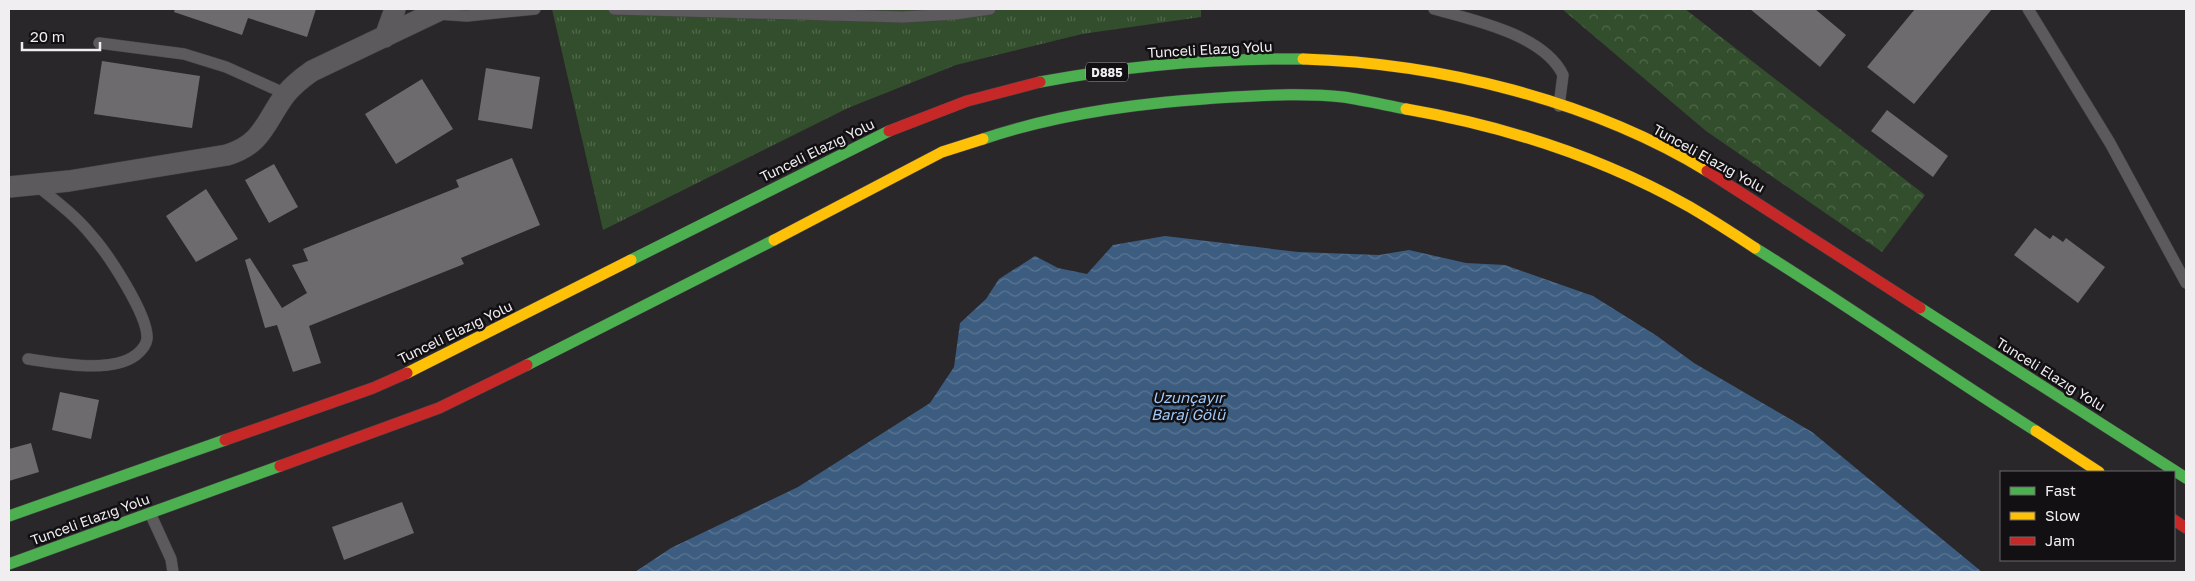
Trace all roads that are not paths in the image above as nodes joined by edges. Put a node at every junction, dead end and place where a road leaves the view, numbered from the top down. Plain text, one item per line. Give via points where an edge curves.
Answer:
1 (396, 9) edge
2 (535, 9) edge
3 (614, 9) edge
4 (990, 9) edge
5 (1434, 9) edge
6 (2028, 9) edge
7 (437, 11) edge
8 (385, 37) junction
9 (99, 43) dead end
10 (286, 94) junction
11 (1558, 106) junction
12 (36, 185) junction
13 (9, 187) edge
14 (2186, 283) edge
15 (28, 359) dead end
16 (2097, 471) edge
17 (2175, 471) edge
18 (2175, 471) edge
19 (2186, 478) edge
20 (150, 514) junction
21 (9, 516) edge
22 (2175, 521) edge
23 (2186, 528) edge
24 (9, 564) edge
25 (173, 572) edge

1 - 8 street
2 - 7 lane via 467,16
3 - 4 lane via 903,17
5 - 11 lane via 1470,18 1523,38 1551,56 1563,75
6 - 14 lane via 2110,143
7 - 8 street
8 - 10 street via 312,71 298,80
9 - 10 lane via 184,54 226,66
10 - 12 street via 260,135 240,151
11 - 18 main road, Tunceli Elazığ Yolu / D885 via 1589,114 1660,145 1726,183
11 - 21 main road, Tunceli Elazığ Yolu / D885 via 1534,96 1474,82 1328,60 1260,59 1102,72 1034,83 984,96 917,118 862,143 440,358 373,388
12 - 13 street
12 - 15 lane via 69,211 114,265 142,320 147,341 135,356 104,365
16 - 20 main road, Tunceli Elazığ Yolu via 1843,303 1690,207 1633,179 1510,132 1453,117 1342,97 1274,95 1202,99 1057,118 942,152 652,303 440,408
17 - 19 main road, Tunceli Elazığ Yolu / D885
20 - 24 main road, Tunceli Elazığ Yolu
20 - 25 lane via 171,559
22 - 23 main road

